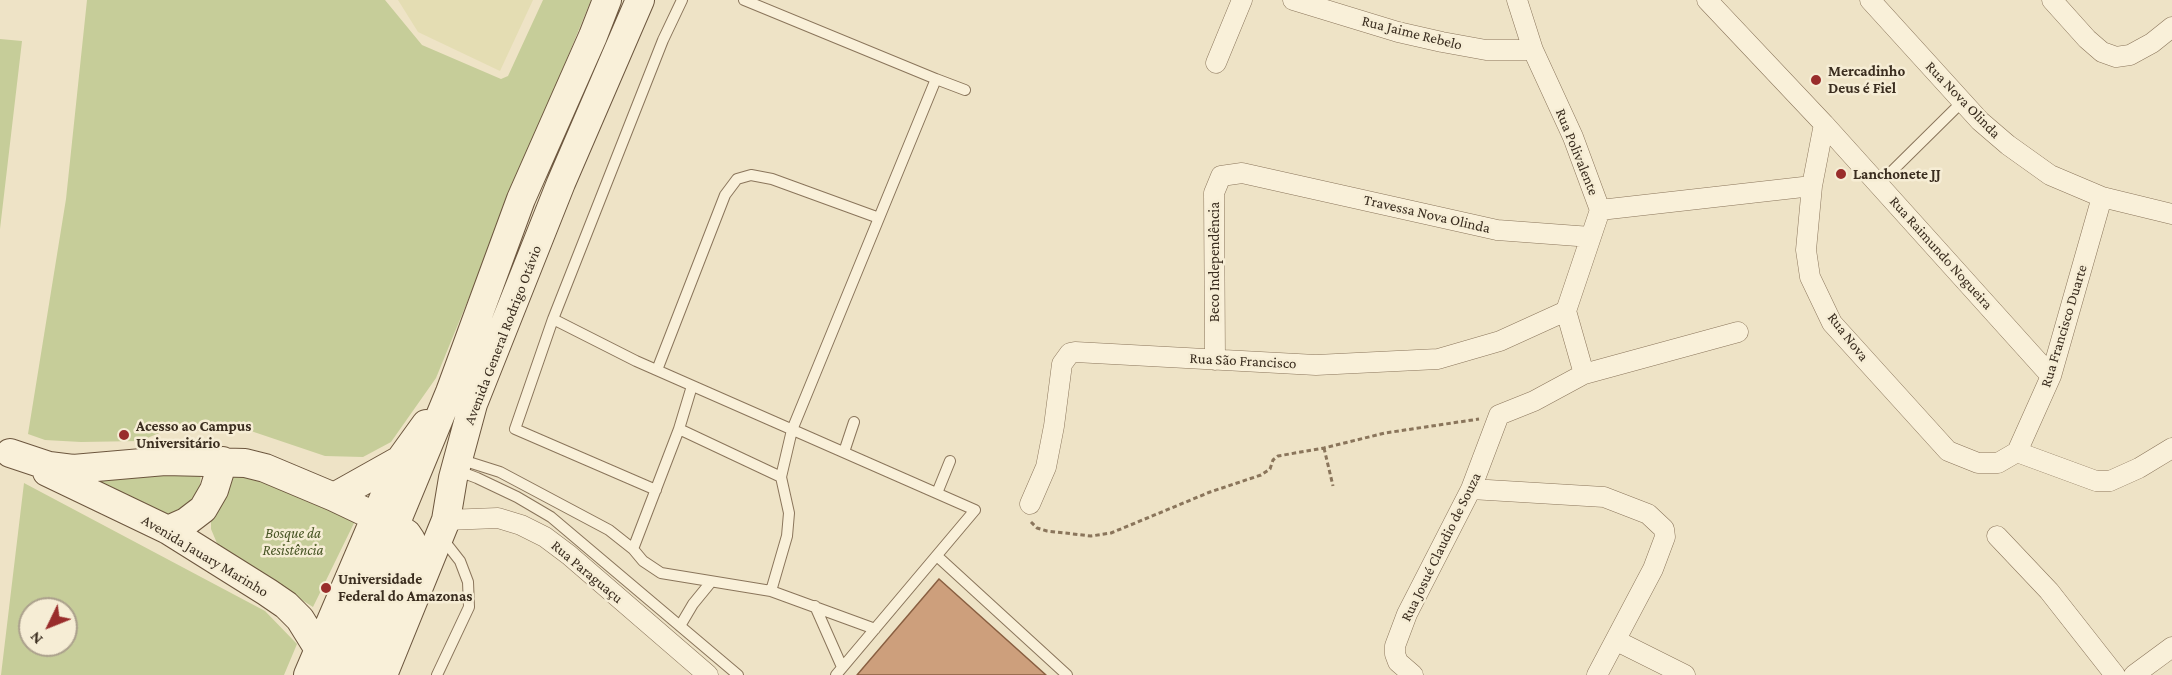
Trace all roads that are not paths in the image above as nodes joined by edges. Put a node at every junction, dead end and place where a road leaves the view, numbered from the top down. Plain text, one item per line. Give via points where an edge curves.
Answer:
1 (607, 0) edge
2 (640, 0) edge
3 (682, 0) edge
4 (744, 0) edge
5 (1242, 0) edge
6 (1293, 0) edge
7 (1517, 0) edge
8 (1707, 0) edge
9 (1870, 0) edge
10 (2052, 0) edge
11 (2172, 27) edge
12 (1533, 50) junction
13 (1216, 63) dead end
14 (936, 79) junction
15 (965, 90) dead end
16 (1962, 102) junction
17 (1824, 124) junction
18 (1266, 178) joint
19 (1879, 184) junction
20 (1812, 186) junction
21 (2102, 197) junction
22 (1600, 210) junction
23 (2172, 214) edge
24 (879, 218) junction
25 (1591, 237) junction
26 (1566, 311) junction
27 (553, 319) junction
28 (1737, 332) dead end
29 (1215, 360) junction
30 (657, 370) junction
31 (1584, 374) junction
32 (2051, 376) junction
33 (692, 386) junction
34 (450, 392) junction
35 (854, 422) dead end
36 (679, 429) junction
37 (792, 430) junction
38 (2172, 448) edge
39 (5, 450) edge
40 (844, 452) junction
41 (2017, 452) junction
42 (400, 460) junction
43 (950, 461) dead end
44 (223, 462) junction
45 (457, 465) junction
46 (781, 477) junction
47 (1471, 489) junction
48 (656, 490) junction
49 (937, 493) junction
50 (334, 498) junction
51 (1030, 504) road end
52 (203, 509) junction
53 (386, 521) junction
54 (443, 528) junction
55 (168, 530) junction
56 (1997, 536) dead end
57 (633, 549) junction
58 (204, 553) junction
59 (937, 556) junction
60 (711, 582) junction
61 (771, 591) junction
62 (815, 606) junction
63 (680, 626) junction
64 (875, 629) junction
65 (1617, 641) junction
66 (2172, 647) edge
67 (318, 648) junction
68 (839, 671) edge
69 (308, 675) edge
70 (333, 675) edge
71 (361, 675) edge
72 (383, 675) edge
73 (437, 675) edge
74 (708, 675) edge
75 (738, 675) edge
76 (1067, 675) edge
77 (1413, 675) edge
78 (1597, 675) edge
79 (1685, 675) edge
80 (2115, 675) edge
81 (2134, 675) edge

1 - 34 main road, Avenida General Rodrigo Otávio via 521,199
2 - 45 main road, Avenida General Rodrigo Otávio via 561,183 473,404
3 - 27 lane
4 - 14 lane
5 - 13 street
6 - 12 street, Rua Jaime Rebelo via 1442,42 1486,50
7 - 12 street, Rua Polivalente
8 - 17 street, Rua Raimundo Nogueira
9 - 16 street, Rua Nova Olinda
10 - 11 street via 2087,39 2102,52 2116,57 2130,56
12 - 22 street, Rua Polivalente via 1573,137
14 - 15 lane
14 - 24 lane
16 - 19 lane
16 - 21 street, Rua Nova Olinda via 2008,145 2050,176
17 - 19 street, Rua Raimundo Nogueira
17 - 20 street, Rua Nova
18 - 25 street, Travessa Nova Olinda via 1497,230
18 - 29 street, Beco Independência via 1228,174 1216,183
19 - 32 street, Rua Raimundo Nogueira
20 - 22 street
20 - 41 street, Rua Nova via 1806,250 1810,277 1832,323 1948,451 1978,463 1998,463
21 - 23 street, Rua Nova Olinda
21 - 32 street, Rua Francisco Duarte
22 - 25 street, Rua Polivalente
24 - 30 lane via 772,179 751,175 737,179 725,195
24 - 37 lane
25 - 26 street, Rua Polivalente
26 - 29 street, Rua São Francisco via 1500,340 1438,359 1316,365
26 - 31 street
27 - 30 lane
27 - 48 lane via 515,429
28 - 31 street
29 - 51 street, Rua São Francisco via 1134,353 1070,353 1062,364 1046,467
30 - 33 lane
31 - 47 street, Rua Josué Claudio de Souza via 1499,416
32 - 41 street, Rua Francisco Duarte
33 - 36 lane
33 - 37 lane
34 - 42 main road, Avenida General Rodrigo Otávio
34 - 53 main road, Avenida General Rodrigo Otávio
35 - 40 lane
36 - 46 lane
36 - 48 lane
37 - 40 lane
37 - 46 lane
38 - 41 street via 2110,481 2096,481
39 - 44 main road, Avenida Jauary Marinho via 73,469 165,461
39 - 55 main road, Avenida Jauary Marinho
40 - 49 lane
42 - 50 main road
42 - 53 main road, Avenida General Rodrigo Otávio
43 - 49 lane
44 - 50 main road, Avenida Jauary Marinho via 265,468
44 - 52 main road
45 - 54 main road, Avenida General Rodrigo Otávio
45 - 57 lane via 500,472 609,530
45 - 63 lane via 540,509
46 - 61 lane via 789,513 787,536
47 - 65 street via 1604,497 1648,514 1664,529 1665,537 1653,569
47 - 77 street, Rua Josué Claudio de Souza via 1407,614 1395,646 1398,662
48 - 57 lane
49 - 59 lane via 975,510
50 - 53 main road, Avenida Jauary Marinho
52 - 55 main road
52 - 58 main road
53 - 67 main road, Avenida General Rodrigo Otávio
53 - 70 main road, Avenida General Rodrigo Otávio
53 - 71 main road via 408,534 412,549
54 - 72 main road, Avenida General Rodrigo Otávio
54 - 73 lane via 468,582 469,607
54 - 74 street, Rua Paraguaçu via 498,518 545,537
55 - 58 main road, Avenida Jauary Marinho
56 - 80 street via 2049,591
57 - 60 lane via 661,573
58 - 67 main road, Avenida Jauary Marinho via 286,605
59 - 64 lane
59 - 76 lane
60 - 61 lane
60 - 63 lane
61 - 62 lane
62 - 64 lane
62 - 68 lane
63 - 75 lane
64 - 68 lane
65 - 78 street
65 - 79 street
66 - 81 street
67 - 69 main road, Avenida General Rodrigo Otávio

